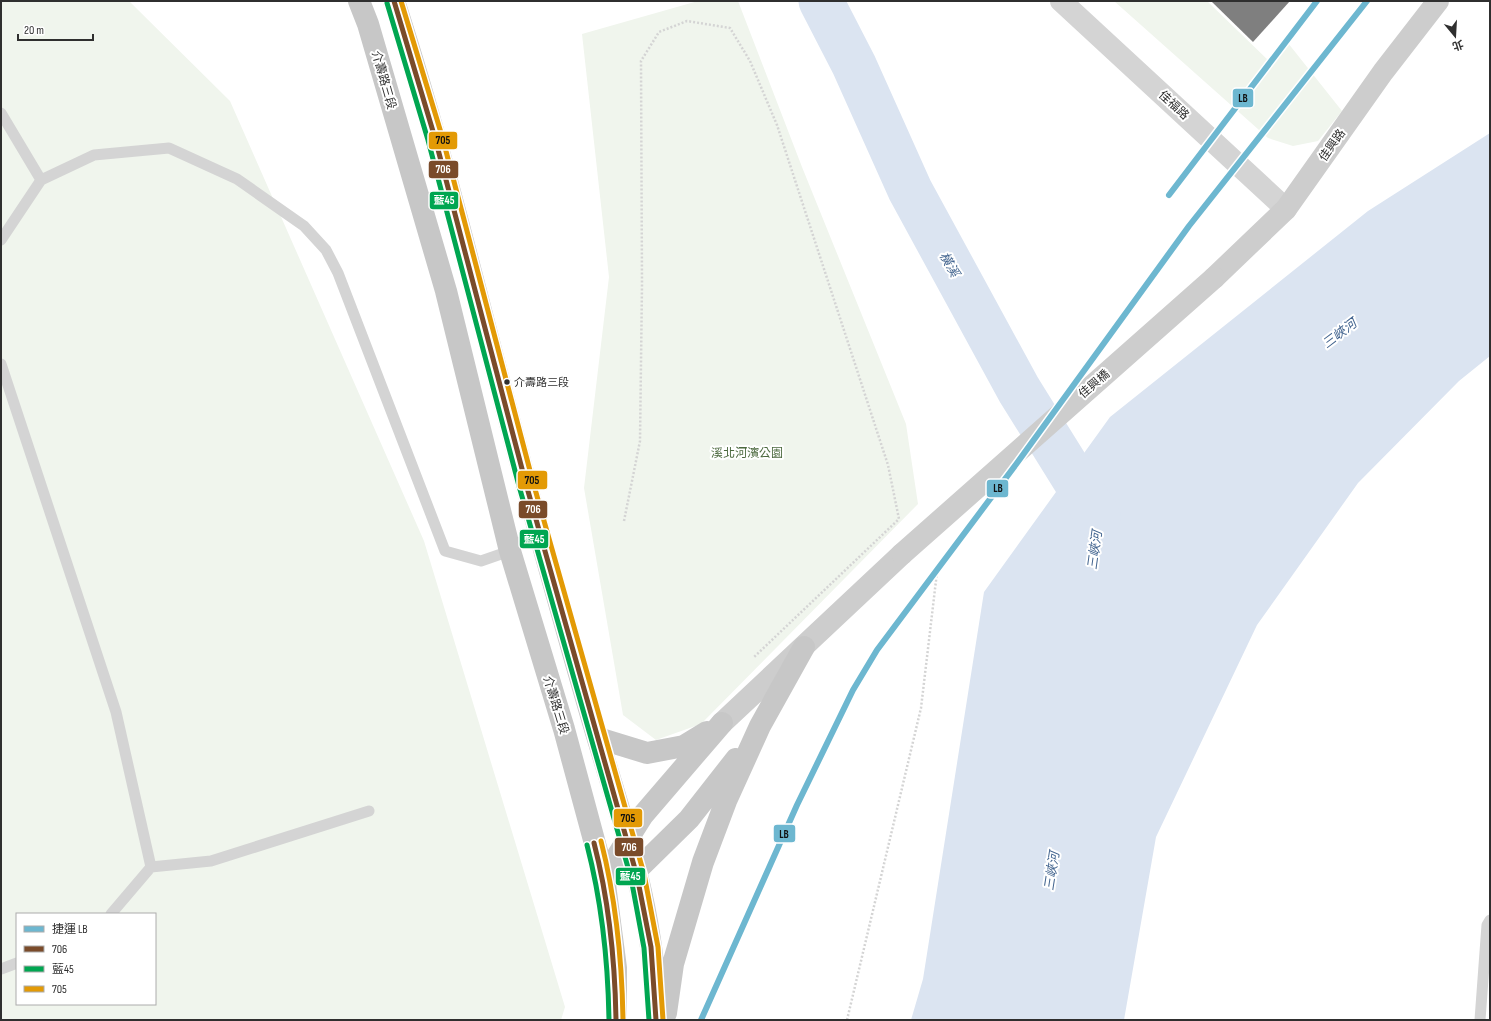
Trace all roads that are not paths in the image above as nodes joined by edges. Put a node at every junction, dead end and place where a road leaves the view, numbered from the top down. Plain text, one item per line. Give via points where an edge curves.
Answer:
1 (359, 1) edge
2 (394, 1) edge
3 (1061, 1) edge
4 (1438, 1) edge
5 (1, 113) edge
6 (41, 180) junction
7 (1286, 209) junction
8 (1, 240) edge
9 (1214, 278) joint
10 (1, 364) edge
11 (538, 528) junction
12 (510, 551) junction
13 (804, 647) junction
14 (722, 723) junction
15 (760, 726) junction
16 (598, 738) junction
17 (369, 812) dead end
18 (628, 836) junction
19 (151, 868) junction
20 (636, 871) junction
21 (604, 876) junction
22 (112, 913) edge
23 (1490, 920) edge
24 (16, 963) edge
25 (1, 969) edge
26 (616, 1020) edge
27 (656, 1020) edge
28 (665, 1020) edge
29 (1480, 1020) edge

1 - 12 main road, 介壽路三段 via 446,291
2 - 11 main road via 417,72 473,274
3 - 7 street, 佳福路
4 - 7 street, 佳興路 via 1383,72
5 - 6 lane
6 - 8 lane
6 - 12 lane via 94,155 169,148 237,178 304,226 326,250 338,273 445,551 481,561
7 - 9 street, 佳興路
9 - 13 street, 佳興橋, bridge via 902,554
10 - 19 lane via 116,712
11 - 12 lane
11 - 16 main road
12 - 21 main road, 介壽路三段 via 564,730
13 - 14 street, 佳興橋
13 - 15 main road
14 - 16 main road via 684,746 646,753
14 - 18 main road
15 - 20 main road via 689,820
15 - 28 main road via 726,801 703,862 673,964
16 - 18 main road
17 - 19 lane via 211,861
18 - 20 main road
18 - 21 main road
19 - 22 lane
20 - 21 street
20 - 27 main road via 649,928
21 - 26 main road, 介壽路三段 via 616,968
23 - 29 lane via 1487,925
24 - 25 lane

